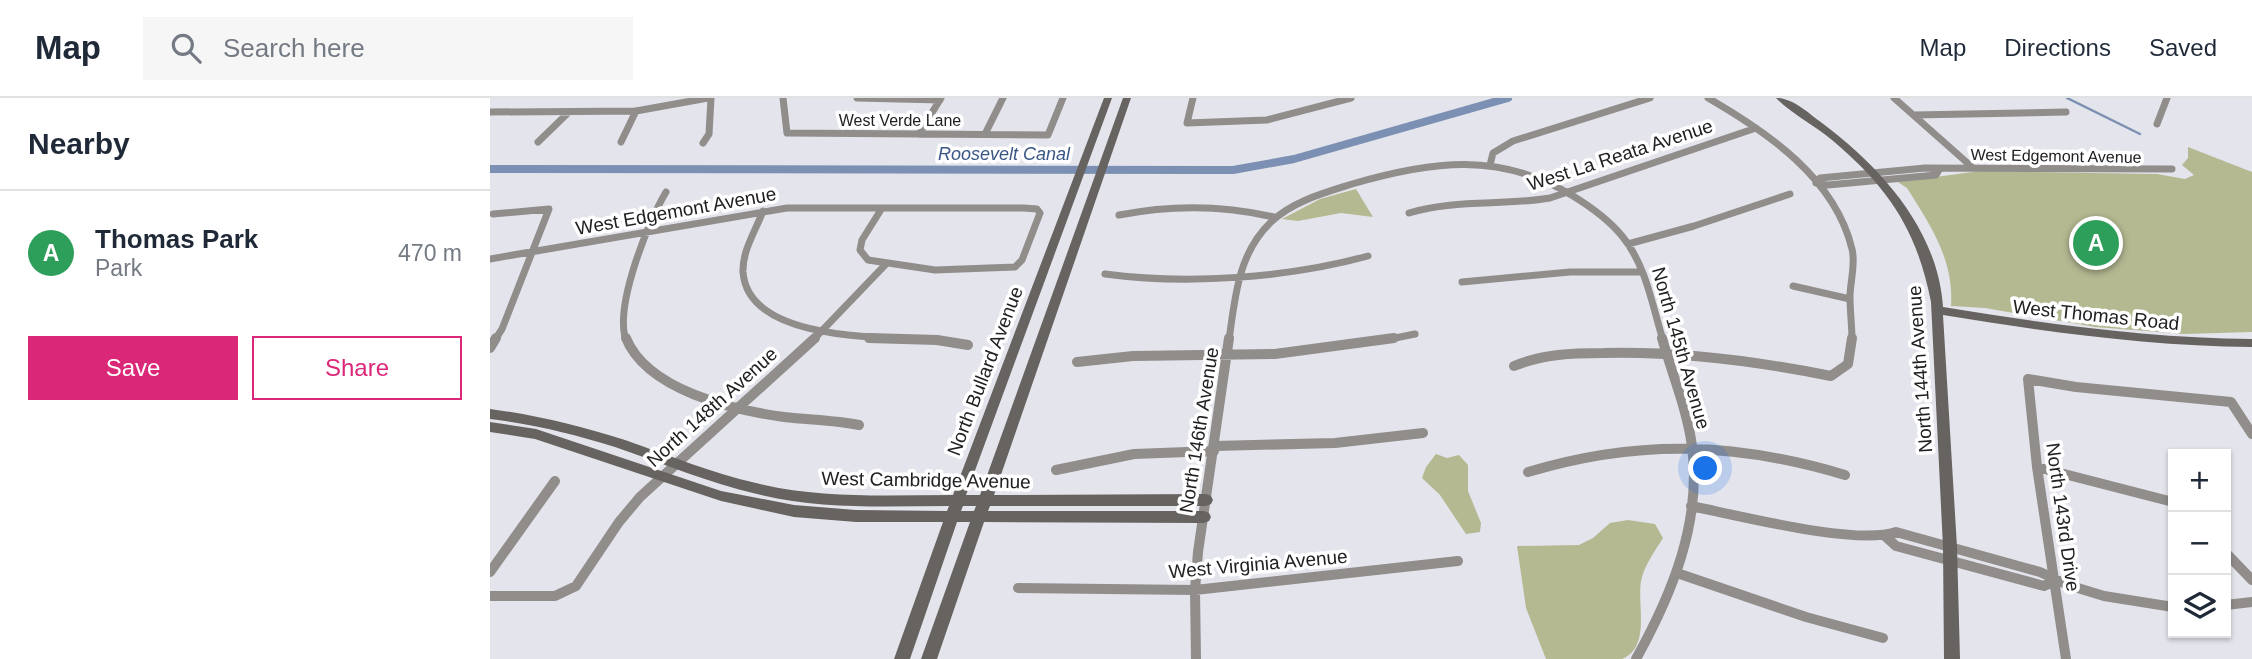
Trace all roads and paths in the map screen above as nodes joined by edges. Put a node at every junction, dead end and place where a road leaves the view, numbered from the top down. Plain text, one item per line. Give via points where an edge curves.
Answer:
1 (709, 98) edge
2 (783, 98) edge
3 (857, 98) edge
4 (1003, 98) edge
5 (1063, 98) edge
6 (1108, 98) edge
7 (1127, 98) edge
8 (1194, 98) edge
9 (1350, 98) edge
10 (1650, 98) edge
11 (1708, 98) edge
12 (1780, 98) edge
13 (1894, 98) edge
14 (2167, 98) edge
15 (941, 99) edge
16 (636, 111) junction
17 (569, 112) junction
18 (2066, 112) dead end
19 (490, 113) edge
20 (1914, 116) junction
21 (2157, 124) dead end
22 (1756, 128) junction
23 (919, 134) junction
24 (985, 134) junction
25 (538, 142) dead end
26 (621, 142) dead end
27 (703, 143) dead end
28 (1490, 165) junction
29 (1972, 167) junction
30 (2172, 169) dead end
31 (1878, 176) junction
32 (1816, 183) junction
33 (1567, 191) junction
34 (666, 192) dead end
35 (1790, 194) dead end
36 (882, 208) junction
37 (1037, 209) joint
38 (763, 211) junction
39 (1409, 213) dead end
40 (493, 214) dead end
41 (1119, 215) dead end
42 (1274, 217) junction
43 (647, 230) junction
44 (1628, 244) junction
45 (534, 251) junction
46 (1368, 256) dead end
47 (490, 259) edge
48 (886, 264) junction
49 (1015, 267) joint
50 (1642, 272) junction
51 (1105, 274) dead end
52 (1238, 277) junction
53 (1462, 282) dead end
54 (1793, 286) dead end
55 (1850, 299) junction
56 (1937, 310) junction
57 (822, 331) junction
58 (1415, 334) dead end
59 (2252, 343) edge
60 (968, 345) dead end
61 (490, 348) edge
62 (1667, 352) junction
63 (1228, 356) junction
64 (1077, 362) dead end
65 (1514, 366) dead end
66 (739, 406) junction
67 (490, 414) edge
68 (859, 425) dead end
69 (490, 427) edge
70 (1423, 433) dead end
71 (2252, 434) edge
72 (1214, 449) junction
73 (1692, 449) junction
74 (675, 463) junction
75 (2037, 467) junction
76 (1056, 470) dead end
77 (1528, 472) dead end
78 (662, 475) junction
79 (1845, 475) dead end
80 (555, 481) dead end
81 (1206, 500) junction
82 (958, 501) junction
83 (984, 501) junction
84 (2168, 501) edge
85 (1691, 506) junction
86 (953, 516) junction
87 (979, 516) junction
88 (1204, 517) junction
89 (1950, 553) junction
90 (2231, 558) edge
91 (1458, 561) dead end
92 (2013, 565) junction
93 (490, 572) edge
94 (1677, 573) junction
95 (2014, 577) junction
96 (2252, 580) edge
97 (2054, 581) junction
98 (1018, 588) dead end
99 (1195, 590) junction
100 (490, 596) edge
101 (2252, 602) edge
102 (2231, 604) edge
103 (2168, 606) edge
104 (1883, 638) dead end
105 (902, 659) edge
106 (929, 659) edge
107 (1196, 659) edge
108 (1636, 659) edge
109 (1952, 659) edge
110 (2066, 659) edge

1 - 16 street
1 - 27 street via 709,134
2 - 23 street, West Verde Lane via 787,133
3 - 15 street
4 - 24 street
5 - 24 street, West Verde Lane via 1048,135
6 - 82 main road, North Bullard Avenue
7 - 83 main road
8 - 9 street via 1187,123 1267,120
10 - 28 street via 1513,141 1493,153
11 - 22 street
12 - 31 main road, North 144th Avenue via 1838,139
13 - 20 street
14 - 21 street
15 - 23 street
16 - 17 street
16 - 26 street
17 - 19 street
17 - 25 street
18 - 20 street
20 - 29 street
22 - 32 street
22 - 33 street, West La Reata Avenue
23 - 24 street, West Verde Lane
28 - 33 street, North 145th Avenue via 1524,172
28 - 42 street, North 145th Avenue via 1415,166 1312,197
29 - 30 street, West Edgemont Avenue
29 - 31 street, West Edgemont Avenue via 1939,170 1936,175
31 - 32 street, West Edgemont Avenue
31 - 56 main road, North 144th Avenue via 1919,237 1932,270
32 - 55 street via 1852,248
33 - 39 street, West La Reata Avenue via 1532,202 1446,204
33 - 44 street, North 145th Avenue
34 - 43 street
35 - 44 street
36 - 37 street, West Edgemont Avenue
36 - 38 street, West Edgemont Avenue
36 - 48 street via 860,250 868,260
37 - 49 street via 1040,213
38 - 43 street, West Edgemont Avenue
38 - 57 street via 745,257 747,288 766,311
40 - 45 street via 549,209
41 - 42 street via 1139,210 1227,209
42 - 52 street, North 146th Avenue via 1248,249
43 - 45 street, West Edgemont Avenue
43 - 66 street via 622,310 628,344 653,374
44 - 50 street, North 145th Avenue
45 - 47 street, West Edgemont Avenue
45 - 61 street
46 - 52 street via 1311,272
48 - 49 street via 935,270
48 - 57 street, North 148th Avenue
50 - 53 street via 1570,272
50 - 62 street, North 145th Avenue
51 - 52 street
52 - 63 street, North 146th Avenue
54 - 55 street
55 - 62 street via 1852,340 1848,368 1843,373 1831,376 1741,359
56 - 59 main road, West Thomas Road via 2084,334
56 - 89 main road, North 144th Avenue
57 - 60 street via 946,339
57 - 66 street, North 148th Avenue
58 - 63 street via 1318,352
62 - 65 street via 1550,355
62 - 73 street, North 145th Avenue
63 - 64 street via 1107,356
63 - 72 street, North 146th Avenue
66 - 68 street via 786,417
66 - 74 street, North 148th Avenue
67 - 74 main road, West Cambridge Avenue via 562,425
69 - 78 main road, West Cambridge Avenue via 550,438
70 - 72 street
71 - 75 street, North 143rd Drive via 2231,402 2028,379
72 - 76 street via 1082,461
72 - 81 street, North 146th Avenue
73 - 77 street via 1631,448
73 - 79 street via 1756,454
73 - 85 street, North 145th Avenue
74 - 78 street, North 148th Avenue
74 - 82 main road, West Cambridge Avenue via 744,486 803,497
75 - 84 street
75 - 97 street, North 143rd Drive
78 - 86 main road, West Cambridge Avenue via 739,501 794,511
78 - 100 street, North 148th Avenue via 620,522 576,586 555,596
80 - 93 street
81 - 83 main road, West Cambridge Avenue
81 - 88 street, North 146th Avenue
82 - 83 main road, West Cambridge Avenue
82 - 86 main road, North Bullard Avenue
83 - 87 main road
85 - 89 street via 1796,528 1885,536 1896,546
85 - 94 street, North 145th Avenue
86 - 87 main road, West Cambridge Avenue
86 - 105 main road, North Bullard Avenue
87 - 88 main road, West Cambridge Avenue
87 - 106 main road
88 - 99 street, North 146th Avenue
89 - 92 street
89 - 95 street
89 - 109 main road, North 144th Avenue
90 - 96 street
91 - 99 street, West Virginia Avenue
92 - 95 street
92 - 97 street
94 - 104 street
94 - 108 street, North 145th Avenue via 1651,636
95 - 97 street via 2044,586
97 - 103 street
97 - 110 street, North 143rd Drive
98 - 99 street, West Virginia Avenue
99 - 107 street, North 146th Avenue
101 - 102 street

